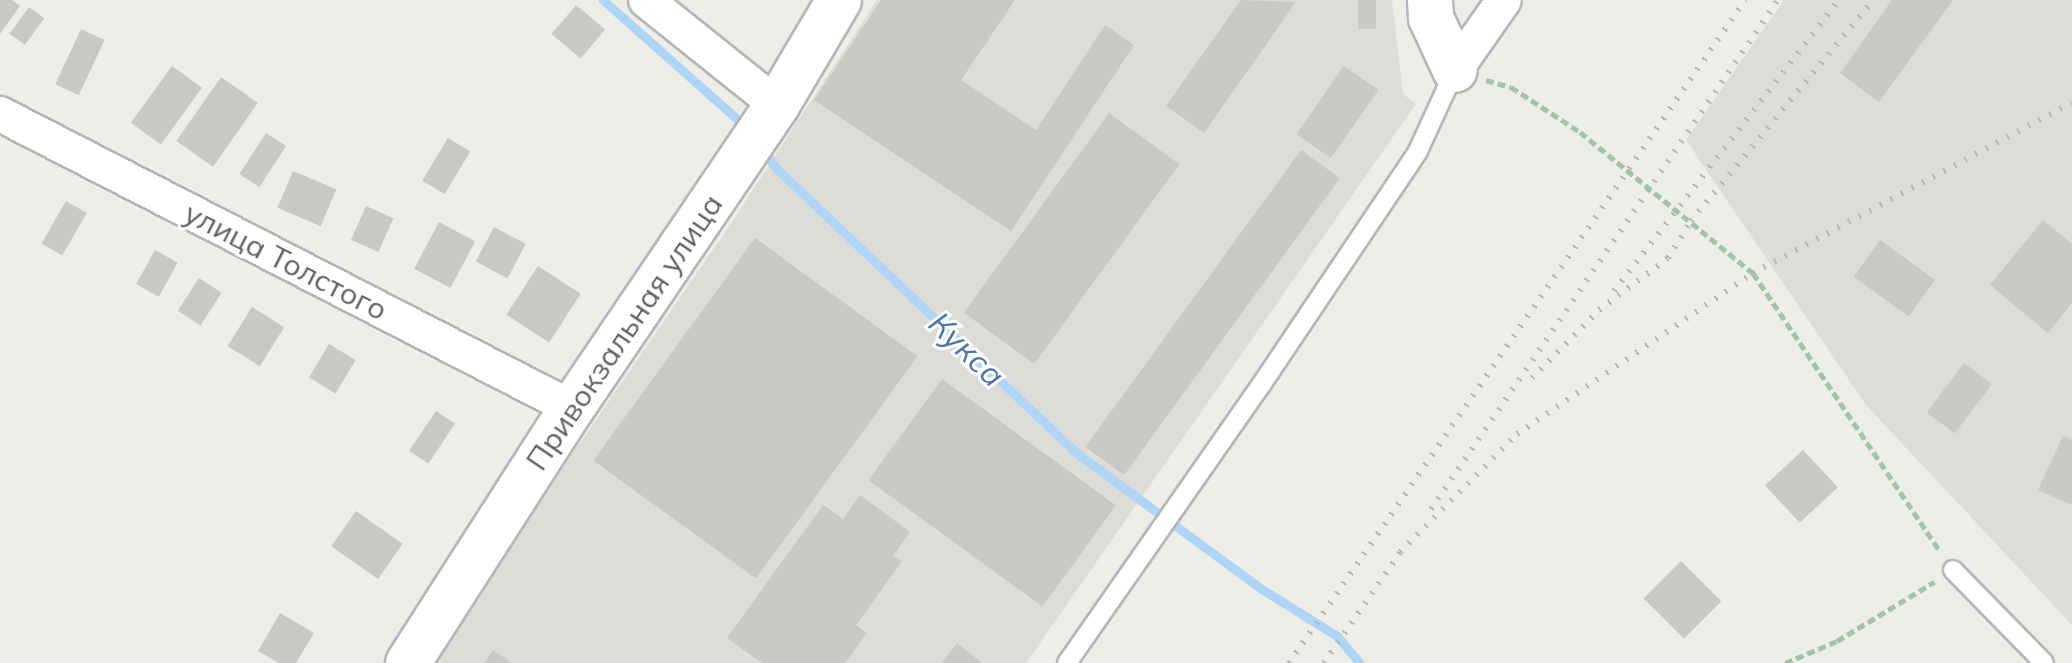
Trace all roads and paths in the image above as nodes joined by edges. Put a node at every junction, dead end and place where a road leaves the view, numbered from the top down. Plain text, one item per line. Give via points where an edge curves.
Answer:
1 (646, 0) edge
2 (839, 0) edge
3 (1430, 0) edge
4 (1504, 0) edge
5 (1455, 70) junction
6 (0, 114) edge
7 (762, 126) junction
8 (572, 408) junction
9 (1953, 570) junction
10 (408, 663) edge
11 (1067, 663) edge
12 (1785, 663) edge
13 (2044, 663) edge

1 - 7 street
2 - 7 street, Привокзальная улица
3 - 5 street via 1431,18
4 - 5 street
5 - 9 path via 1511,87 1580,132 1753,273
5 - 11 lane via 1418,151
6 - 8 street, улица Толстого
7 - 8 street, Привокзальная улица
8 - 10 street, Привокзальная улица
9 - 12 path via 1837,641
9 - 13 lane

